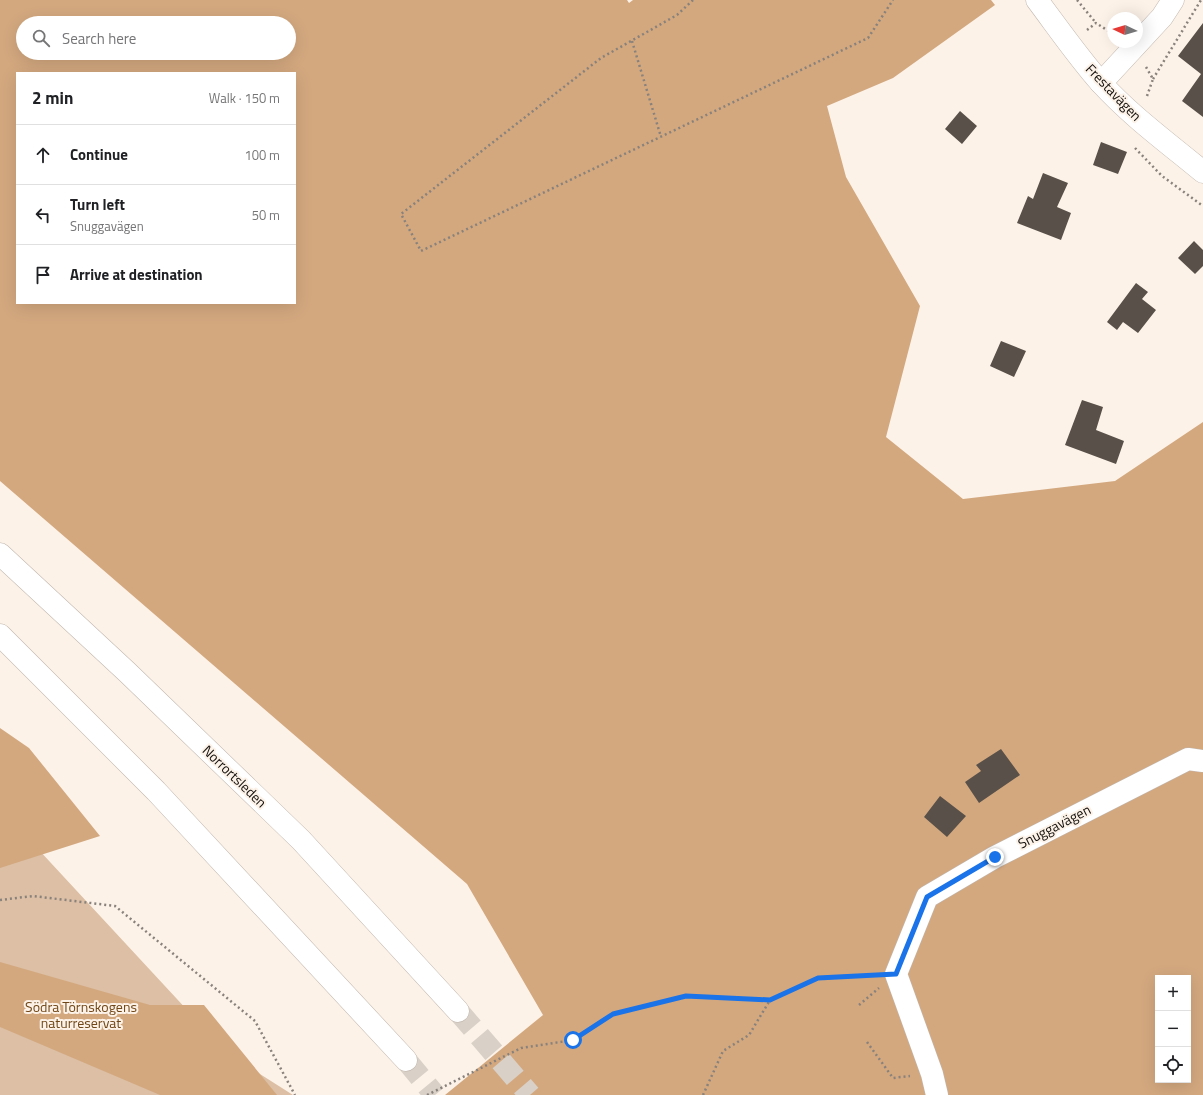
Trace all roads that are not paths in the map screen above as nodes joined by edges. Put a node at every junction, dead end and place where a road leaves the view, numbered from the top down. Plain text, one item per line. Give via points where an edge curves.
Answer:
1 (1037, 0) edge
2 (1173, 0) edge
3 (1101, 83) junction
4 (1203, 172) edge
5 (0, 554) edge
6 (0, 635) edge
7 (1203, 761) edge
8 (458, 1011) tunnel mouth
9 (406, 1060) tunnel mouth
10 (937, 1095) edge

1 - 3 main road, Frestavägen
2 - 3 main road via 1162,17
3 - 4 main road, Frestavägen via 1138,118
5 - 8 main road, Norrortsleden via 301,840
6 - 9 main road via 156,791
7 - 10 main road, Snuggavägen via 1188,759 995,857 927,897 896,974 932,1074

